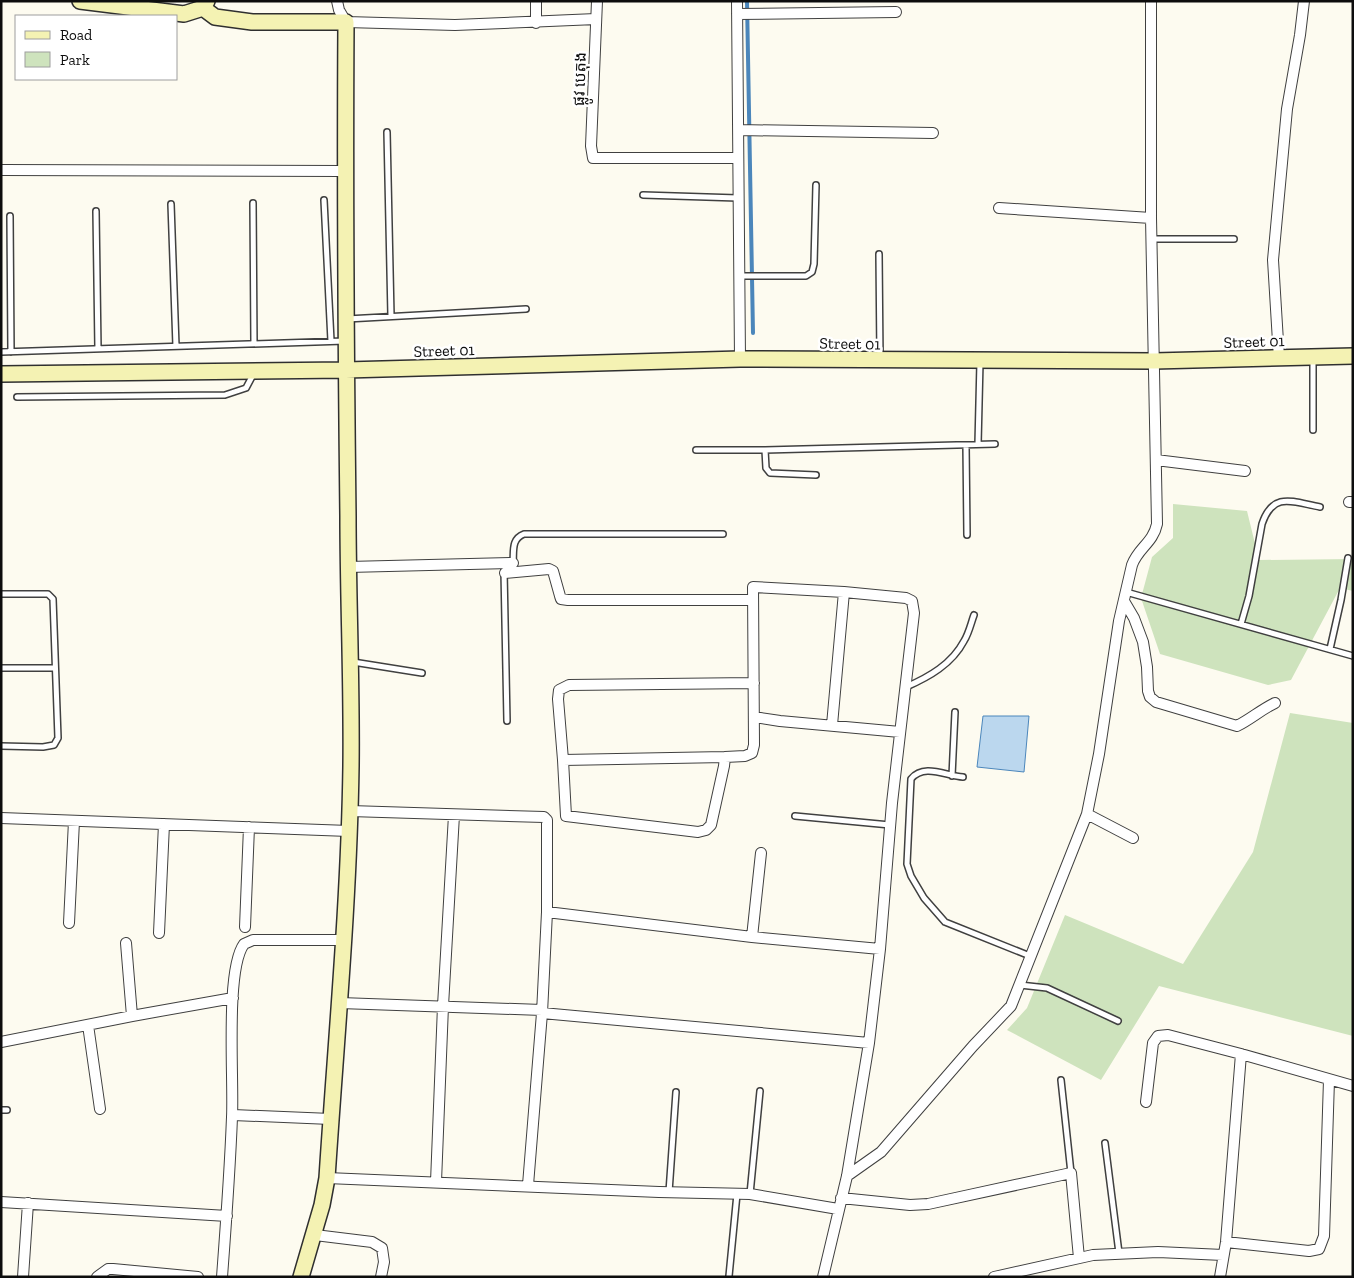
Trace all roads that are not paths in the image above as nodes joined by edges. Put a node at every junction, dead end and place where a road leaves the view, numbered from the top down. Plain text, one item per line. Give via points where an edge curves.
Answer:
1 (80, 1) edge
2 (337, 1) edge
3 (536, 1) edge
4 (597, 1) edge
5 (737, 1) edge
6 (1151, 1) edge
7 (1304, 1) edge
8 (205, 5) edge
9 (896, 12) dead end
10 (740, 14) junction
11 (596, 20) junction
12 (346, 22) junction
13 (536, 23) junction
14 (742, 130) junction
15 (387, 132) dead end
16 (933, 133) dead end
17 (738, 158) junction
18 (1, 170) edge
19 (345, 171) junction
20 (816, 185) dead end
21 (643, 195) dead end
22 (738, 198) junction
23 (324, 200) dead end
24 (253, 203) dead end
25 (172, 204) dead end
26 (1000, 208) dead end
27 (96, 211) dead end
28 (10, 216) dead end
29 (1151, 218) junction
30 (1151, 238) junction
31 (1234, 239) dead end
32 (879, 254) dead end
33 (744, 276) junction
34 (526, 309) dead end
35 (391, 316) junction
36 (346, 319) junction
37 (338, 341) junction
38 (254, 344) junction
39 (176, 346) junction
40 (98, 349) junction
41 (1, 352) edge
42 (11, 352) junction
43 (1353, 356) edge
44 (1313, 357) junction
45 (1279, 358) junction
46 (740, 359) junction
47 (880, 360) junction
48 (980, 362) junction
49 (1154, 362) junction
50 (346, 370) junction
51 (256, 371) junction
52 (1, 374) edge
53 (17, 397) dead end
54 (1313, 430) dead end
55 (978, 444) junction
56 (994, 444) dead end
57 (966, 445) junction
58 (696, 450) dead end
59 (765, 450) junction
60 (1156, 460) junction
61 (1245, 472) dead end
62 (816, 475) dead end
63 (1320, 507) dead end
64 (723, 534) dead end
65 (967, 535) dead end
66 (1348, 558) dead end
67 (507, 566) junction
68 (348, 567) junction
69 (844, 592) junction
70 (1, 594) edge
71 (1125, 597) junction
72 (753, 600) junction
73 (974, 615) dead end
74 (1240, 624) junction
75 (1330, 649) junction
76 (1353, 656) edge
77 (351, 662) junction
78 (1, 668) edge
79 (55, 668) junction
80 (422, 673) dead end
81 (754, 683) junction
82 (905, 688) junction
83 (1275, 703) dead end
84 (955, 712) dead end
85 (754, 717) junction
86 (507, 721) dead end
87 (832, 725) junction
88 (900, 732) junction
89 (1, 746) edge
90 (725, 757) junction
91 (563, 760) junction
92 (952, 776) junction
93 (963, 778) dead end
94 (350, 811) junction
95 (1087, 814) junction
96 (454, 815) junction
97 (795, 816) dead end
98 (1, 818) edge
99 (74, 821) junction
100 (164, 824) junction
101 (890, 825) junction
102 (249, 827) junction
103 (349, 831) junction
104 (1133, 838) dead end
105 (761, 853) dead end
106 (546, 912) junction
107 (69, 923) dead end
108 (245, 927) dead end
109 (158, 933) dead end
110 (752, 937) junction
111 (344, 940) junction
112 (126, 943) dead end
113 (880, 949) junction
114 (1031, 957) junction
115 (1019, 985) junction
116 (233, 998) junction
117 (340, 1003) junction
118 (443, 1006) junction
119 (542, 1012) junction
120 (132, 1016) junction
121 (1118, 1021) dead end
122 (88, 1025) junction
123 (1, 1042) edge
124 (869, 1043) junction
125 (1241, 1054) junction
126 (1061, 1080) dead end
127 (1329, 1080) junction
128 (1353, 1086) edge
129 (760, 1091) dead end
130 (676, 1092) dead end
131 (1146, 1102) dead end
132 (100, 1109) dead end
133 (232, 1115) junction
134 (331, 1119) junction
135 (1105, 1143) dead end
136 (1071, 1173) junction
137 (847, 1176) junction
138 (327, 1178) junction
139 (436, 1182) junction
140 (528, 1185) junction
141 (669, 1192) junction
142 (737, 1193) junction
143 (750, 1194) junction
144 (1, 1202) edge
145 (28, 1203) junction
146 (840, 1203) junction
147 (227, 1216) junction
148 (315, 1235) junction
149 (1226, 1242) junction
150 (1119, 1254) junction
151 (1223, 1255) junction
152 (1079, 1258) junction
153 (729, 1276) edge
154 (23, 1277) edge
155 (97, 1277) edge
156 (198, 1277) edge
157 (222, 1277) edge
158 (302, 1277) edge
159 (381, 1277) edge
160 (823, 1277) edge
161 (994, 1277) edge
162 (1220, 1277) edge

1 - 8 street via 184,14
2 - 12 street
3 - 13 street
4 - 11 street, ផ្លូវ បេតុង
5 - 10 street
6 - 29 street
7 - 45 street via 1287,109 1273,260
8 - 12 street via 215,17 252,22
9 - 10 street
10 - 14 street
11 - 13 street
11 - 17 street, ផ្លូវ បេតុង via 593,158
12 - 13 street
12 - 19 street
14 - 16 street
14 - 17 street
15 - 35 lane
17 - 22 street
18 - 19 street
19 - 36 street
20 - 33 lane via 812,272 806,276
21 - 22 lane
22 - 33 street
23 - 37 lane
24 - 38 lane
25 - 39 lane
26 - 29 street
27 - 40 lane
28 - 42 lane
29 - 30 street
30 - 31 lane
30 - 49 street
32 - 47 lane
33 - 46 street
34 - 35 lane
35 - 36 lane
36 - 37 street
37 - 38 lane
37 - 50 street
38 - 39 lane
39 - 40 lane
40 - 42 lane
41 - 42 lane
43 - 44 street, Street 01
44 - 45 street, Street 01
44 - 54 lane
45 - 49 street, Street 01
46 - 47 street, Street 01
46 - 50 street, Street 01
47 - 48 street, Street 01
48 - 49 street, Street 01
48 - 55 lane
49 - 60 street
50 - 51 street, Street 01
50 - 68 street
51 - 52 street, Street 01
51 - 53 lane via 246,388 225,395
55 - 56 lane
55 - 57 lane
57 - 59 lane
57 - 65 lane
58 - 59 lane
59 - 62 lane via 766,468 770,473
60 - 61 street
60 - 71 street via 1156,529 1151,540 1135,557
63 - 74 lane via 1284,500 1273,504 1266,513
64 - 67 lane via 524,534 517,537
66 - 75 lane
67 - 68 street
67 - 72 street via 549,569 553,572 560,596 568,600
67 - 86 lane
68 - 77 street
69 - 72 street via 753,586
69 - 82 street via 897,596 912,601 914,613
69 - 87 street
70 - 79 lane via 48,594 53,599
71 - 74 lane
71 - 83 street via 1143,642 1148,691 1156,702 1238,726
71 - 95 street
72 - 81 street
73 - 82 lane via 965,640 952,659 926,678
74 - 75 lane
75 - 76 lane
77 - 80 lane
77 - 94 street
78 - 79 lane
79 - 89 lane via 58,738 54,745
81 - 85 street
81 - 91 street via 569,685 559,690 558,699
82 - 88 street
84 - 92 lane
85 - 87 street
85 - 90 street via 752,753
87 - 88 street
88 - 101 street
90 - 91 street
90 - 91 street via 712,825 698,832 566,816
92 - 93 lane
92 - 114 lane via 929,770 911,779 906,849 911,876 924,898 945,922
94 - 96 street
94 - 103 street
95 - 104 street
95 - 114 street
96 - 106 street via 544,817 547,820
96 - 118 street
97 - 101 lane
98 - 99 street
99 - 100 street
99 - 107 street
100 - 102 street
100 - 109 street
101 - 113 street
102 - 103 street
102 - 108 street
103 - 111 street
105 - 110 street
106 - 110 street
106 - 119 street
110 - 113 street
111 - 116 street via 254,940 244,944 237,956
111 - 117 street
112 - 120 street
113 - 124 street
114 - 115 street
115 - 121 lane via 1047,988
115 - 137 street via 1011,1006 881,1152
116 - 120 street
116 - 133 street
117 - 118 street
117 - 134 street
118 - 119 street
118 - 139 street
119 - 124 street
119 - 140 street
120 - 122 street
122 - 123 street
122 - 132 street
124 - 137 street
125 - 127 street
125 - 131 street via 1168,1035 1158,1036 1153,1043
125 - 149 street
126 - 136 lane
127 - 128 street
127 - 149 street via 1324,1236 1319,1249
129 - 143 lane
130 - 141 lane
133 - 134 street
133 - 147 street
134 - 138 street
135 - 150 lane
136 - 146 street via 928,1204
136 - 152 street
137 - 146 street
138 - 139 street
138 - 148 street
139 - 140 street
140 - 141 street
141 - 142 street
142 - 143 street
142 - 153 lane
143 - 146 street
144 - 145 street
145 - 147 street
145 - 154 street
146 - 160 street
147 - 157 street
148 - 158 street
148 - 159 street via 372,1242 382,1248
149 - 151 street
150 - 151 street
150 - 152 street
151 - 162 street
152 - 161 street
155 - 156 street via 113,1269

